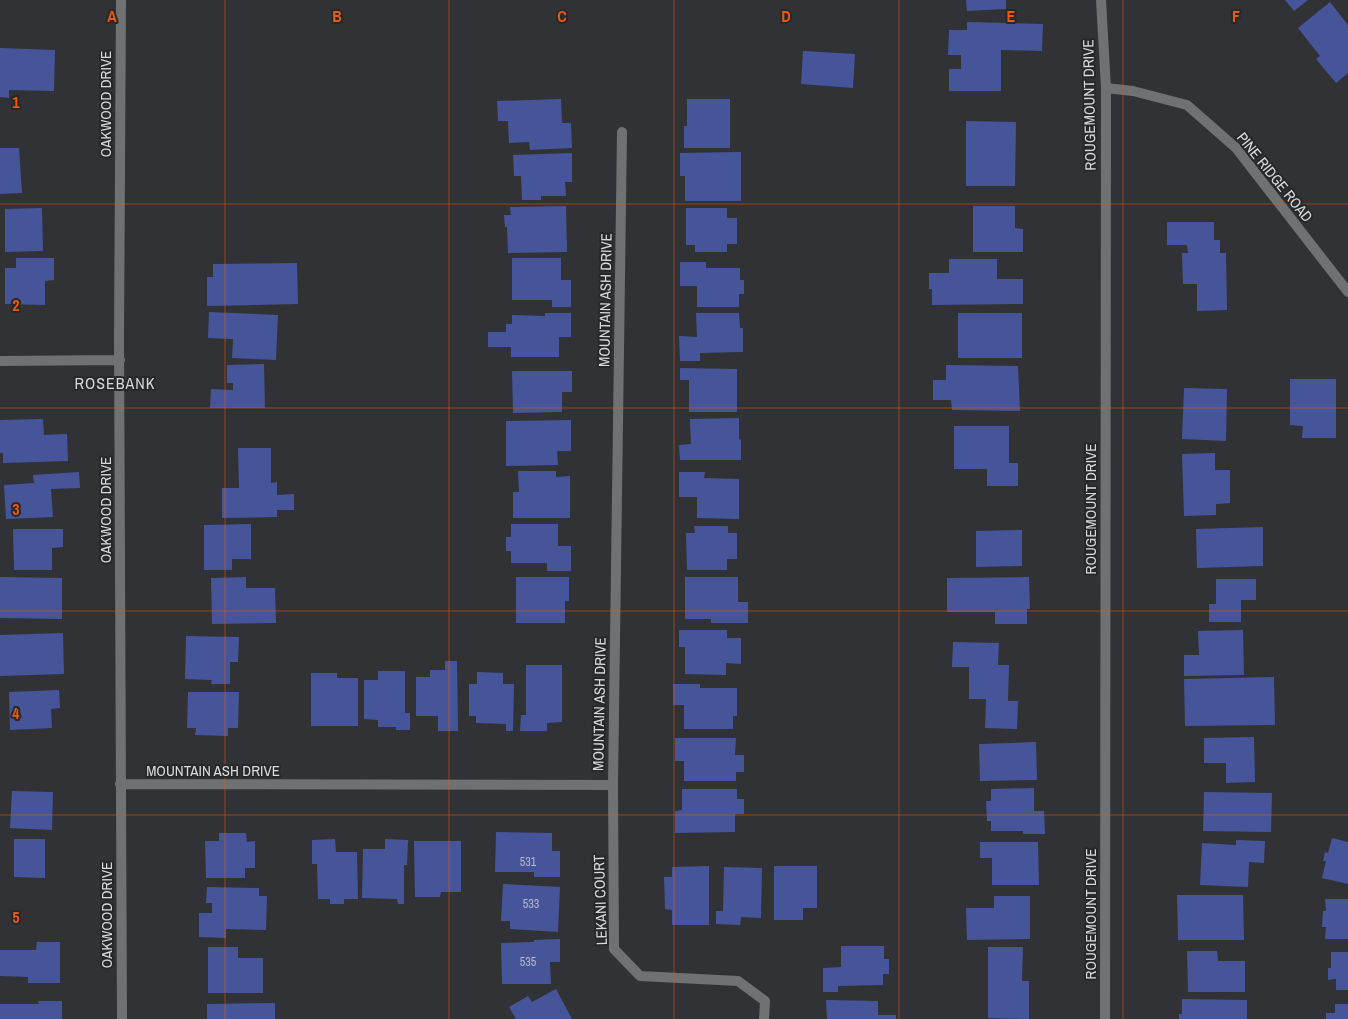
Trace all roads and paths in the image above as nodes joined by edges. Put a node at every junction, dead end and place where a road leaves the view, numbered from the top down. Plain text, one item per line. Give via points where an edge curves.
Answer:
1 (121, 0) edge
2 (1101, 0) edge
3 (1106, 88) junction
4 (622, 132) dead end
5 (1348, 292) edge
6 (120, 360) junction
7 (0, 361) edge
8 (120, 784) junction
9 (613, 785) junction
10 (122, 1019) edge
11 (764, 1019) edge
12 (1105, 1019) edge

1 - 6 street, OAKWOOD DRIVE
2 - 3 street, ROUGEMOUNT DRIVE
3 - 5 street, PINE RIDGE ROAD via 1133,91 1187,105 1236,148
3 - 12 street, ROUGEMOUNT DRIVE
4 - 9 street, MOUNTAIN ASH DRIVE
6 - 7 street
6 - 8 street, OAKWOOD DRIVE
8 - 9 street, MOUNTAIN ASH DRIVE
8 - 10 street, OAKWOOD DRIVE
9 - 11 street, LEKANI COURT via 614,949 640,976 738,981 765,1001

